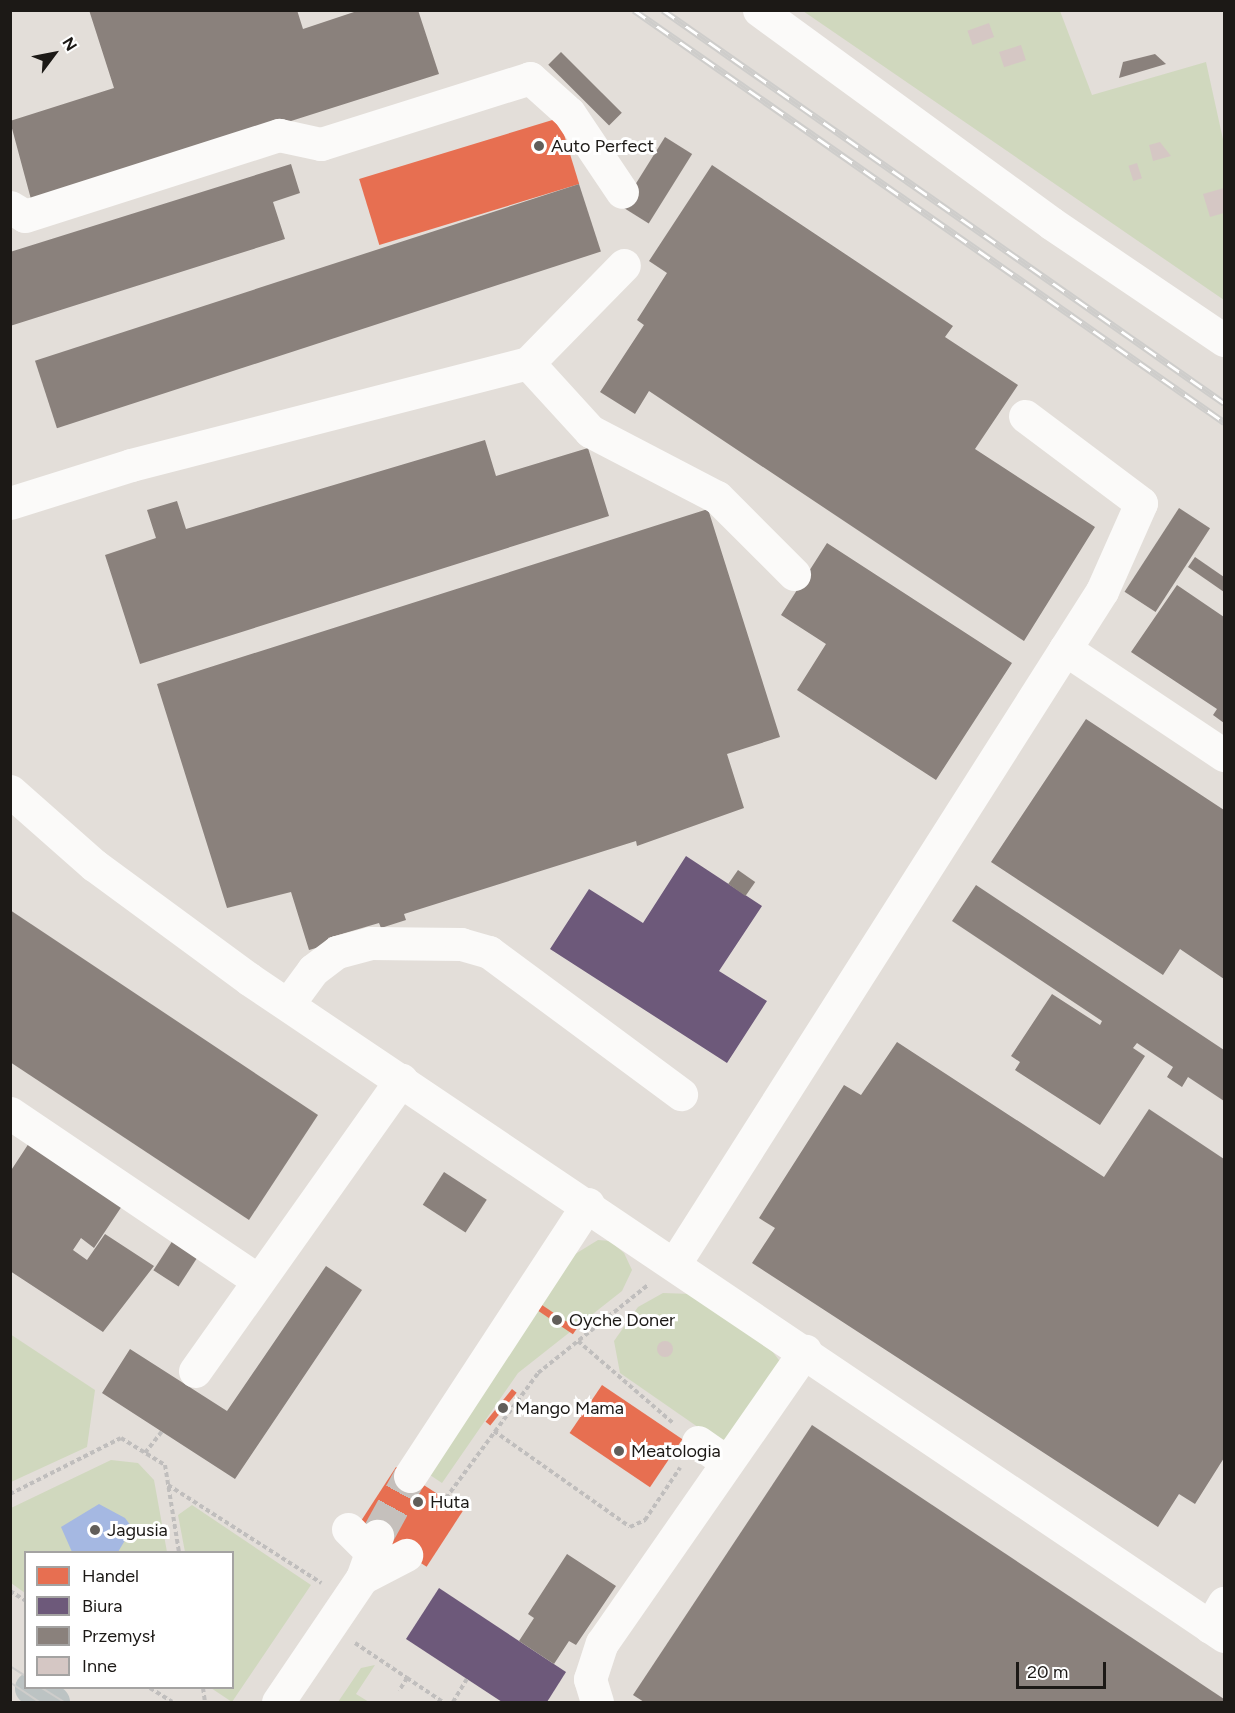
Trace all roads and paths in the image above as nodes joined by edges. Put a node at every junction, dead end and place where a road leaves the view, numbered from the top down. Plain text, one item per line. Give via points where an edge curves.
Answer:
1 (759, 10) edge
2 (622, 192) dead end
3 (10, 207) edge
4 (624, 265) dead end
5 (1224, 340) edge
6 (528, 363) junction
7 (1025, 416) dead end
8 (10, 503) edge
9 (794, 574) dead end
10 (1065, 649) junction
11 (1224, 755) edge
12 (10, 791) edge
13 (288, 1004) junction
14 (401, 1080) junction
15 (681, 1094) dead end
16 (10, 1113) edge
17 (588, 1204) junction
18 (675, 1263) junction
19 (258, 1280) junction
20 (578, 1341) junction
21 (805, 1351) junction
22 (195, 1371) dead end
23 (162, 1431) dead end
24 (494, 1431) junction
25 (698, 1442) junction
26 (145, 1453) junction
27 (727, 1462) junction
28 (410, 1476) tunnel mouth
29 (168, 1485) junction
30 (10, 1494) edge
31 (446, 1498) dead end
32 (179, 1551) edge
33 (406, 1555) tunnel mouth
34 (355, 1570) junction
35 (10, 1592) edge
36 (24, 1600) edge
37 (1220, 1622) edge
38 (10, 1674) edge
39 (407, 1678) junction
40 (467, 1679) dead end
41 (24, 1683) edge
42 (32, 1689) edge
43 (152, 1689) edge
44 (399, 1691) dead end
45 (52, 1702) edge
46 (172, 1702) edge
47 (278, 1702) edge
48 (443, 1702) edge
49 (453, 1702) edge
50 (597, 1702) edge

1 - 5 lane via 1051,223
2 - 3 lane via 569,113 530,78 321,144 279,135 25,216
4 - 6 lane
6 - 8 lane via 131,465
6 - 9 lane via 590,431 717,497
7 - 10 lane via 1141,503 1102,591
10 - 11 lane
10 - 18 lane
12 - 13 lane via 94,866
13 - 14 lane
13 - 15 lane via 313,970 337,952 370,943 461,944 489,952
14 - 17 lane
14 - 19 lane
16 - 19 lane
17 - 18 lane
17 - 28 lane
18 - 20 path
18 - 21 lane
19 - 22 lane
20 - 24 path via 537,1373
20 - 25 path via 601,1358 620,1382
21 - 27 lane
21 - 37 lane
23 - 26 path
24 - 25 path via 630,1527 645,1520
24 - 31 path
25 - 27 lane
26 - 29 path via 165,1465
26 - 30 path via 122,1438
27 - 50 lane via 602,1643 590,1678
29 - 32 path
29 - 34 path
33 - 34 lane
34 - 39 path
34 - 47 lane
35 - 36 path
38 - 41 main road
39 - 44 path
39 - 48 path
40 - 49 path
42 - 45 main road
43 - 46 path

